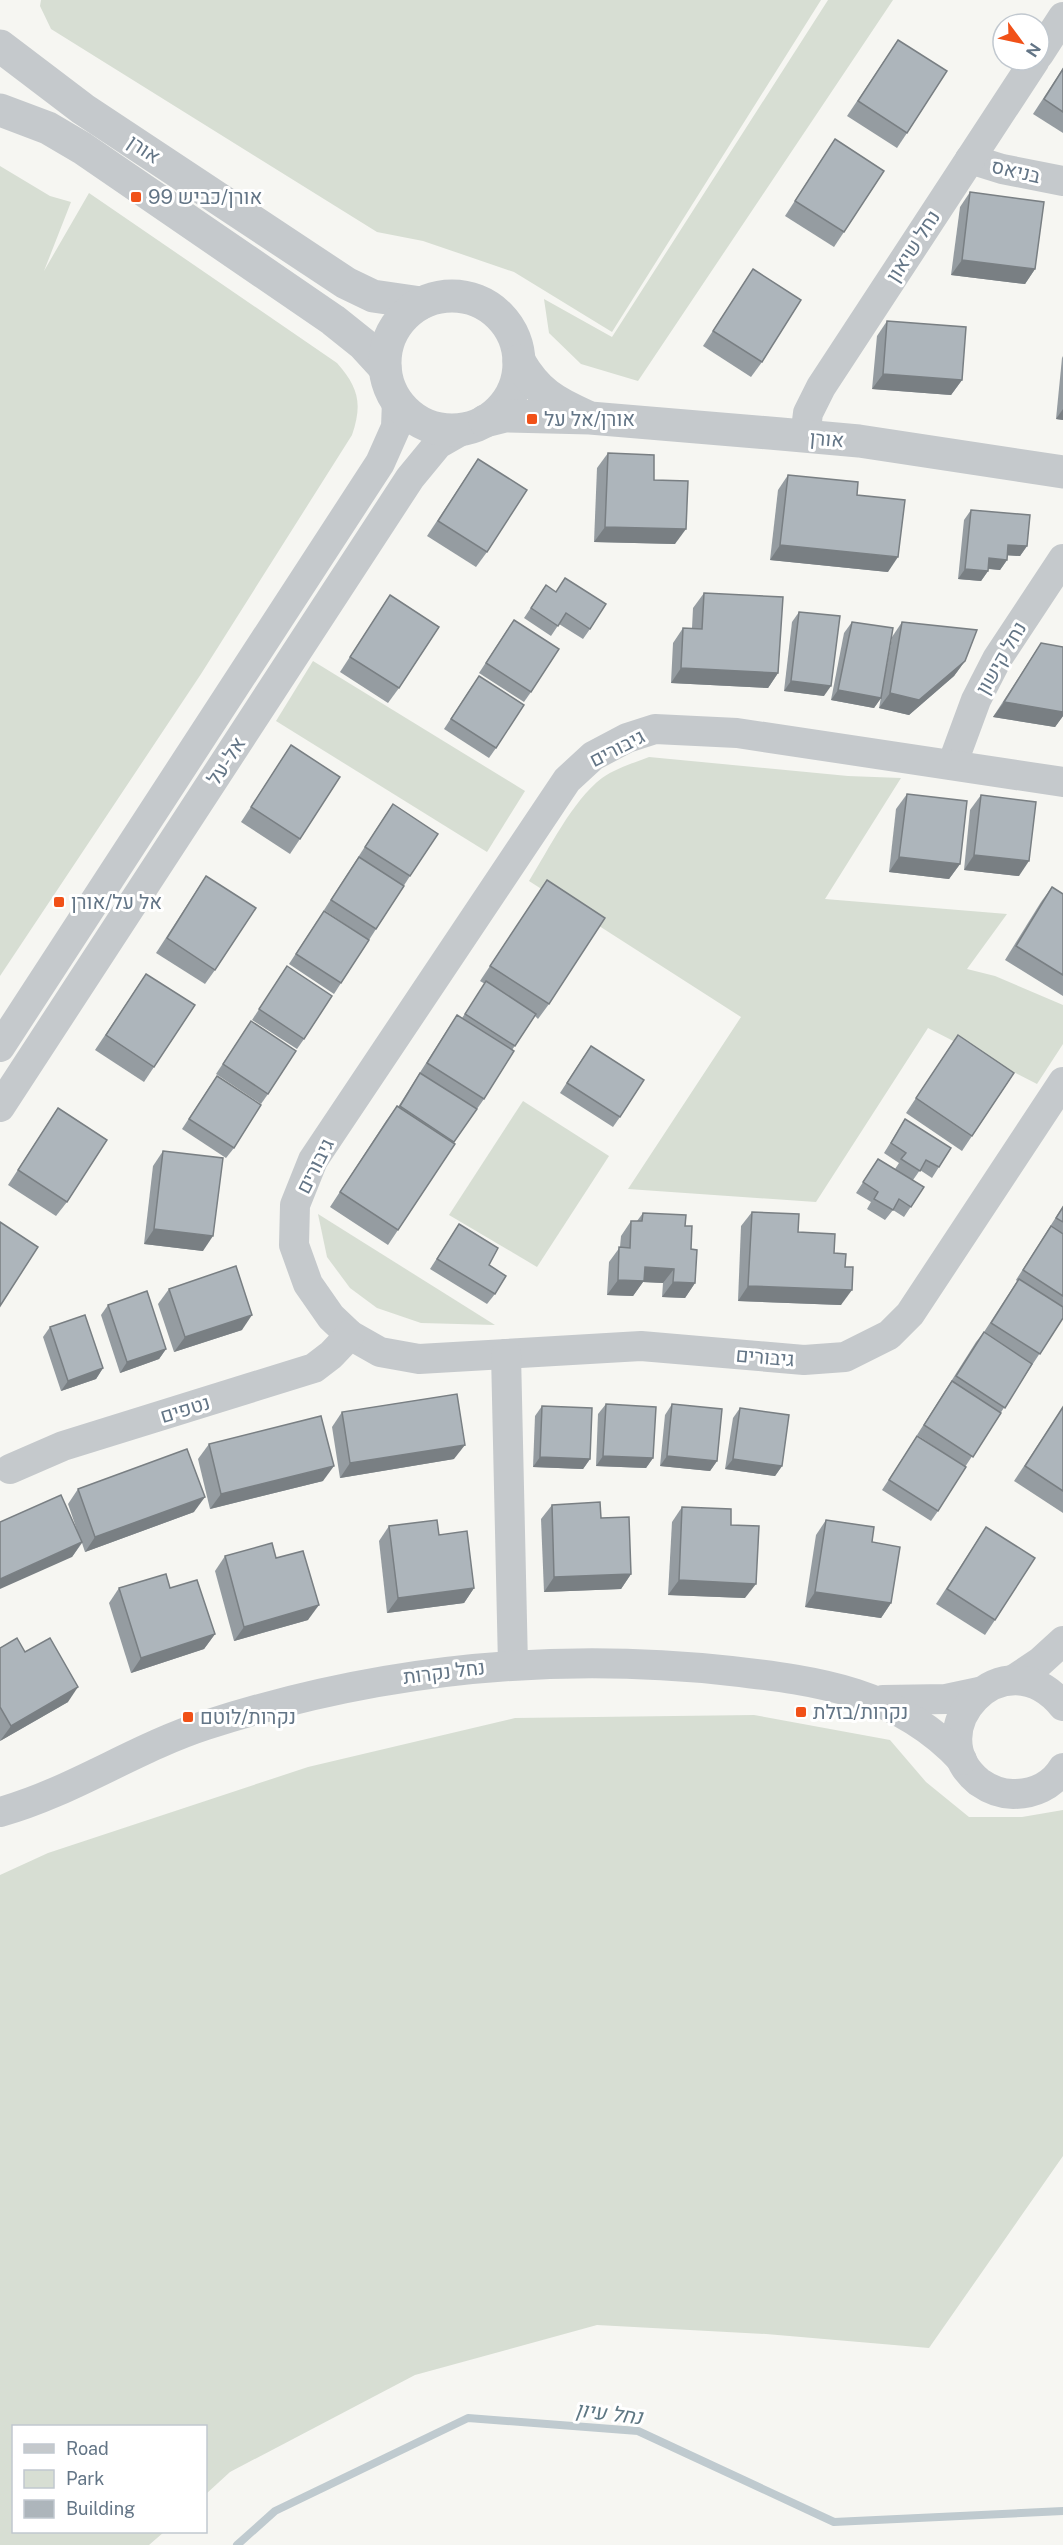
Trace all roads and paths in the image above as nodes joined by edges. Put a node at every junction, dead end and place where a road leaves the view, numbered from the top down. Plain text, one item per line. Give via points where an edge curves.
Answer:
1 (1063, 17) edge
2 (1051, 36) edge
3 (0, 46) edge
4 (1027, 72) edge
5 (0, 110) edge
6 (970, 159) junction
7 (1063, 181) edge
8 (421, 303) junction
9 (519, 361) junction
10 (385, 368) junction
11 (397, 401) junction
12 (590, 418) junction
13 (475, 425) junction
14 (805, 437) junction
15 (1063, 472) edge
16 (1063, 559) edge
17 (952, 765) junction
18 (1063, 782) edge
19 (0, 1047) edge
20 (1063, 1082) edge
21 (0, 1107) edge
22 (350, 1335) junction
23 (506, 1354) junction
24 (10, 1469) dead end
25 (1063, 1641) edge
26 (513, 1665) junction
27 (1013, 1680) junction
28 (979, 1692) junction
29 (877, 1699) junction
30 (1063, 1706) edge
31 (962, 1760) junction
32 (1057, 1780) edge
33 (31, 1803) junction
34 (0, 1812) edge
35 (0, 1826) edge

1 - 2 street
3 - 8 street, אורן via 83,109 346,283 373,296
4 - 6 street, נחל שיאון
5 - 10 street, אורן via 48,128 91,155 333,320
6 - 7 street, בניאס
6 - 14 street, נחל שיאון via 821,387 808,413
8 - 9 street via 442,296 465,297 486,304 503,319 515,338
8 - 10 street via 403,317 392,333
9 - 12 street, אורן via 535,385 552,399
9 - 13 street via 510,397 500,409
10 - 11 street
11 - 13 street via 408,413 435,428 450,430
11 - 19 street, אל-על via 396,427 380,464
12 - 13 street, אורן via 505,416
12 - 14 street, אורן
13 - 21 street, אל-על via 438,444 410,478
14 - 15 street, אורן
16 - 17 street, נחל קישון via 997,658 976,700
17 - 18 street, גיבורים
17 - 22 street, גיבורים via 737,733 655,729 593,756 567,780 313,1160 295,1205 294,1245 308,1284 331,1317
20 - 23 street, גיבורים via 910,1314 889,1335 845,1357 804,1360 641,1346
22 - 23 street, גיבורים via 380,1352 419,1359
22 - 24 street, נטפים via 314,1368 63,1446
23 - 26 street
25 - 27 street
26 - 29 street, נחל נקרות via 670,1664 771,1676
26 - 33 street, נחל נקרות via 393,1678 296,1699 203,1726
27 - 28 street, נחל נקרות via 995,1683
27 - 30 street via 1043,1687
28 - 29 street, נחל נקרות via 946,1699
28 - 31 street via 960,1721 958,1741
29 - 31 street, נחל נקרות via 935,1734
31 - 32 street, נחל נקרות via 972,1776 988,1788 1006,1794 1025,1794
33 - 34 street, נחל נקרות
33 - 35 street, נחל נקרות

